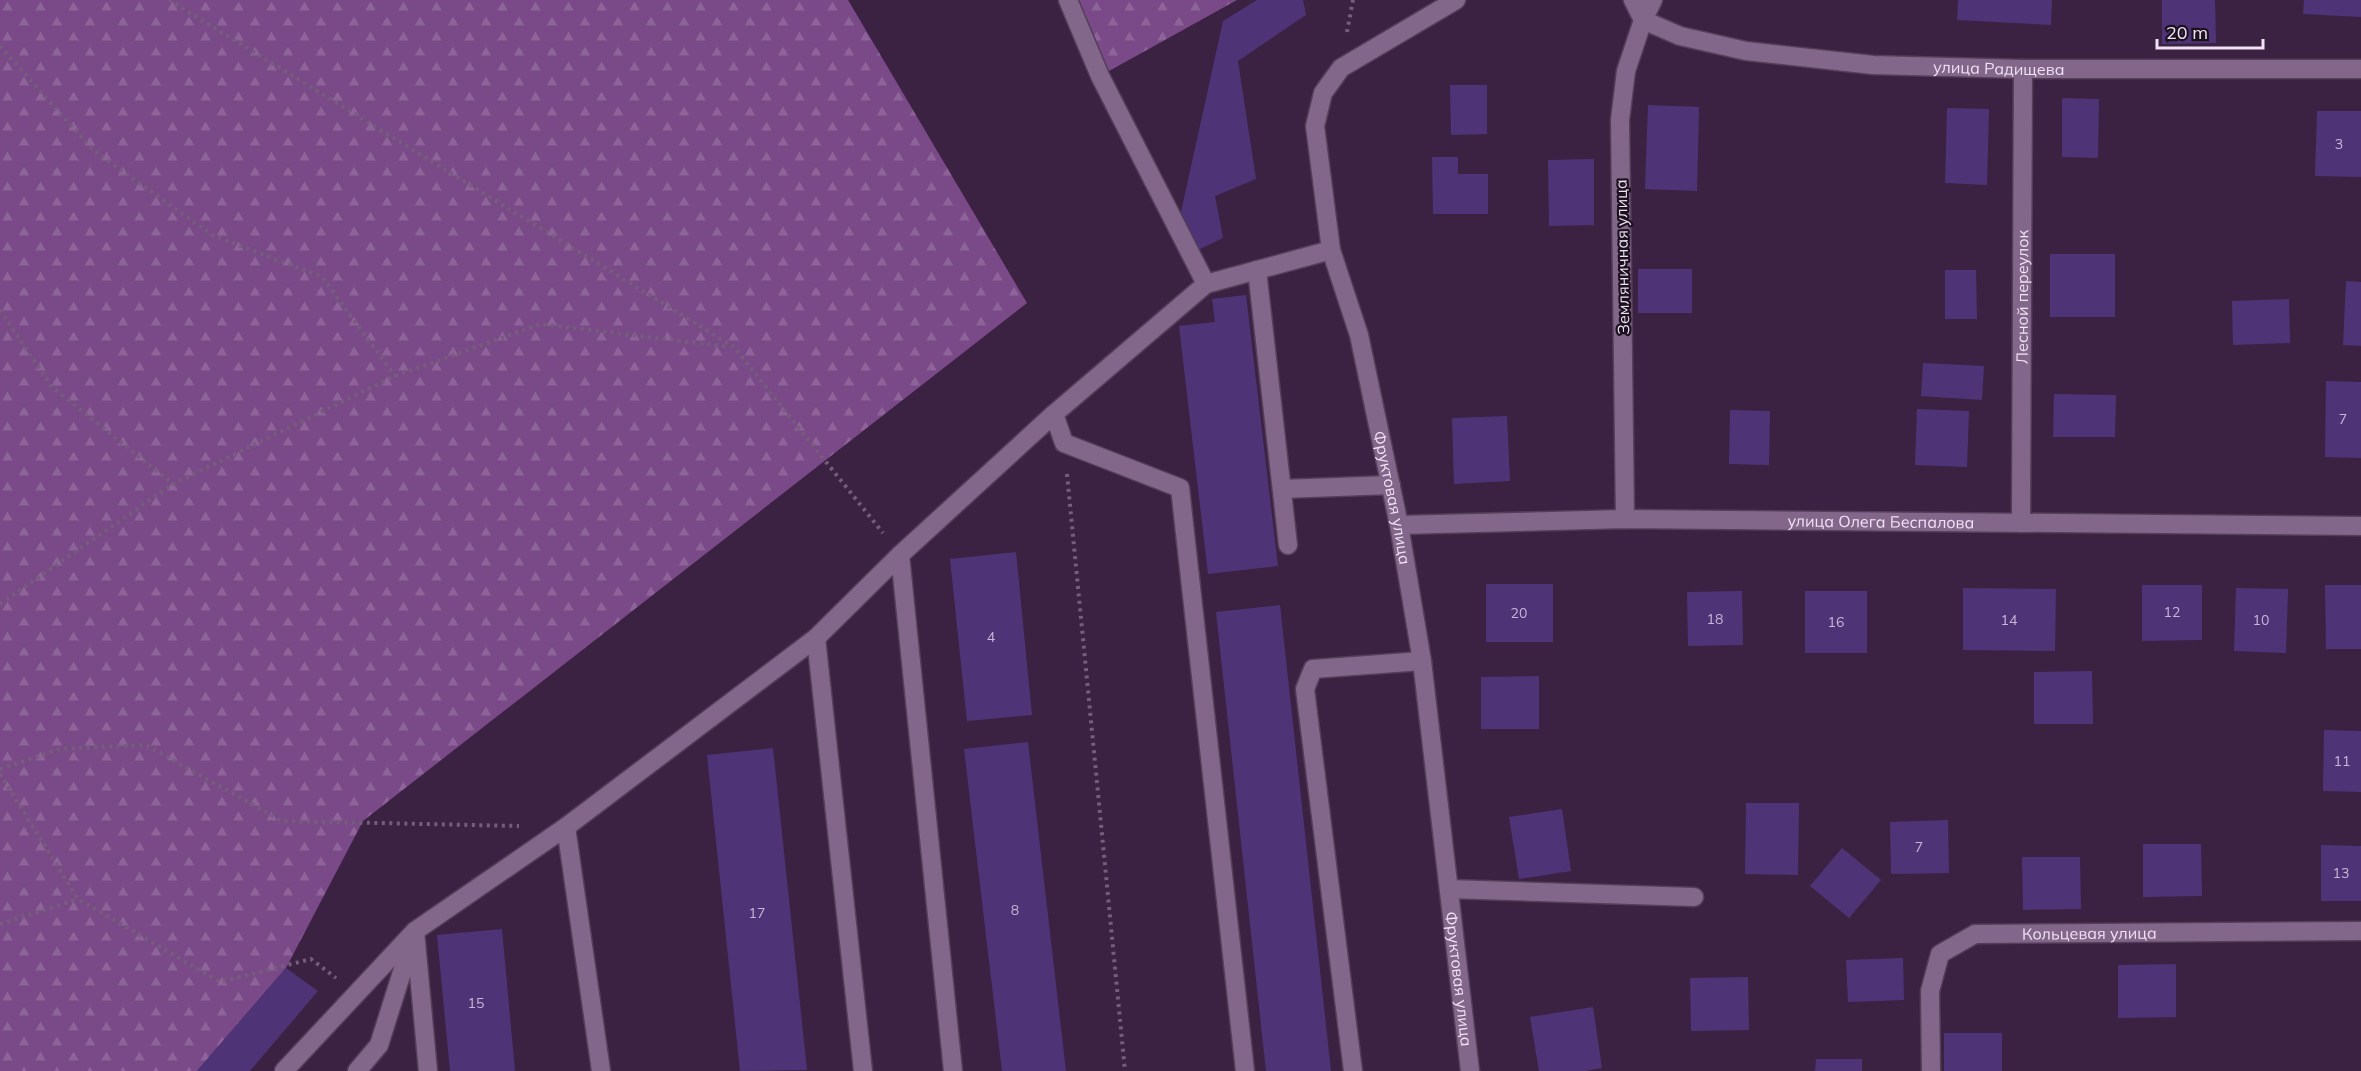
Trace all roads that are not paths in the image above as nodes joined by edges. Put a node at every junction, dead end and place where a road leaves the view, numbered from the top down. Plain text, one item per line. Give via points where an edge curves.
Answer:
1 (1068, 0) edge
2 (1456, 0) edge
3 (1633, 0) edge
4 (1653, 0) edge
5 (1644, 20) junction
6 (2023, 69) junction
7 (2361, 69) edge
8 (1331, 250) junction
9 (1257, 270) junction
10 (1206, 284) junction
11 (1054, 414) junction
12 (1391, 485) junction
13 (1282, 489) junction
14 (1625, 519) junction
15 (2021, 523) junction
16 (1399, 525) junction
17 (2361, 526) edge
18 (1288, 545) dead end
19 (900, 555) junction
20 (816, 638) junction
21 (1422, 661) junction
22 (566, 827) junction
23 (1449, 889) junction
24 (1694, 897) dead end
25 (415, 931) junction
26 (2361, 931) edge
27 (284, 1071) edge
28 (357, 1071) edge
29 (428, 1071) edge
30 (601, 1071) edge
31 (863, 1071) edge
32 (953, 1071) edge
33 (1245, 1071) edge
34 (1353, 1071) edge
35 (1470, 1071) edge
36 (1931, 1071) edge

1 - 10 street via 1100,76
2 - 8 street, Фруктовая улица via 1341,68 1323,93 1315,126
3 - 5 street
4 - 5 street, Земляничная улица
5 - 6 street, улица Радищева via 1680,36 1746,51 1873,65
5 - 14 street, Земляничная улица via 1626,71 1620,120
6 - 7 street, улица Радищева
6 - 15 street, Лесной переулок
8 - 9 street
8 - 12 street, Фруктовая улица via 1359,335
9 - 10 street
9 - 13 street
10 - 11 street
11 - 19 street
11 - 33 street via 1064,443 1180,488
12 - 13 street
12 - 16 street, Фруктовая улица
13 - 18 street
14 - 15 street, улица Олега Беспалова
14 - 16 street, улица Олега Беспалова
15 - 17 street, улица Олега Беспалова
16 - 21 street, Фруктовая улица
19 - 20 street
19 - 32 street
20 - 22 street
20 - 31 street
21 - 23 street, Фруктовая улица
21 - 34 street via 1313,669 1305,689
22 - 25 street
22 - 30 street
23 - 24 street
23 - 35 street, Фруктовая улица
25 - 27 street
25 - 28 street via 379,1045
25 - 29 street
26 - 36 street, Кольцевая улица via 1975,934 1940,954 1930,991

